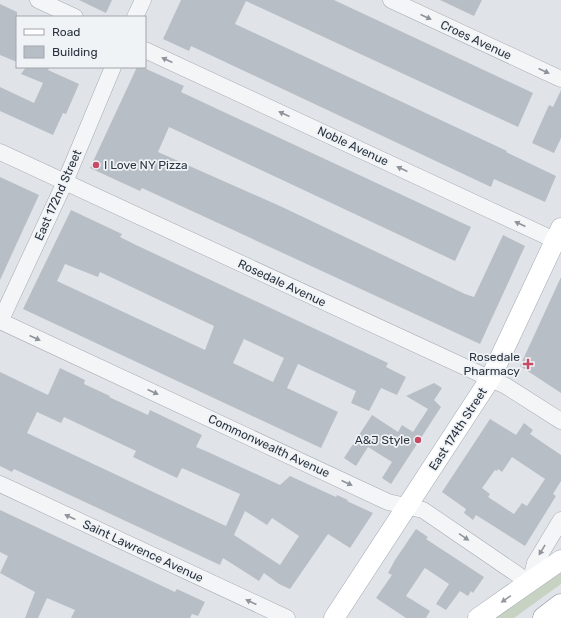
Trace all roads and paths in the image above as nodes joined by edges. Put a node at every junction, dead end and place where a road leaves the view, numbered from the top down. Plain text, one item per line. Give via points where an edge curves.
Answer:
1 (38, 0) edge
2 (143, 0) edge
3 (391, 0) edge
4 (73, 16) edge
5 (135, 16) edge
6 (146, 50) edge
7 (113, 68) edge
8 (561, 79) edge
9 (0, 152) edge
10 (65, 182) junction
11 (559, 237) edge
12 (0, 322) edge
13 (490, 379) junction
14 (561, 421) edge
15 (0, 484) edge
16 (407, 506) junction
17 (561, 520) edge
18 (561, 560) edge
19 (530, 583) junction
20 (561, 605) edge
21 (286, 618) edge
22 (334, 618) edge
23 (478, 618) edge
24 (544, 618) edge

1 - 4 street
2 - 5 street
3 -> 8 street, Croes Avenue
11 -> 6 street, Noble Avenue
7 - 10 street, East 172nd Street
9 - 10 street, Rosedale Avenue
10 - 12 street, East 172nd Street
10 - 13 street, Rosedale Avenue
11 - 13 main road, East 174th Street
12 -> 16 street, Commonwealth Avenue via 388,502
13 - 14 street, Rosedale Avenue via 519,393
13 - 16 main road, East 174th Street
21 -> 15 street, Saint Lawrence Avenue
16 -> 19 street, Commonwealth Avenue via 424,510
16 - 22 main road, East 174th Street
17 -> 19 street via 537,558
18 - 19 main road
19 -> 23 main road
20 - 24 highway

